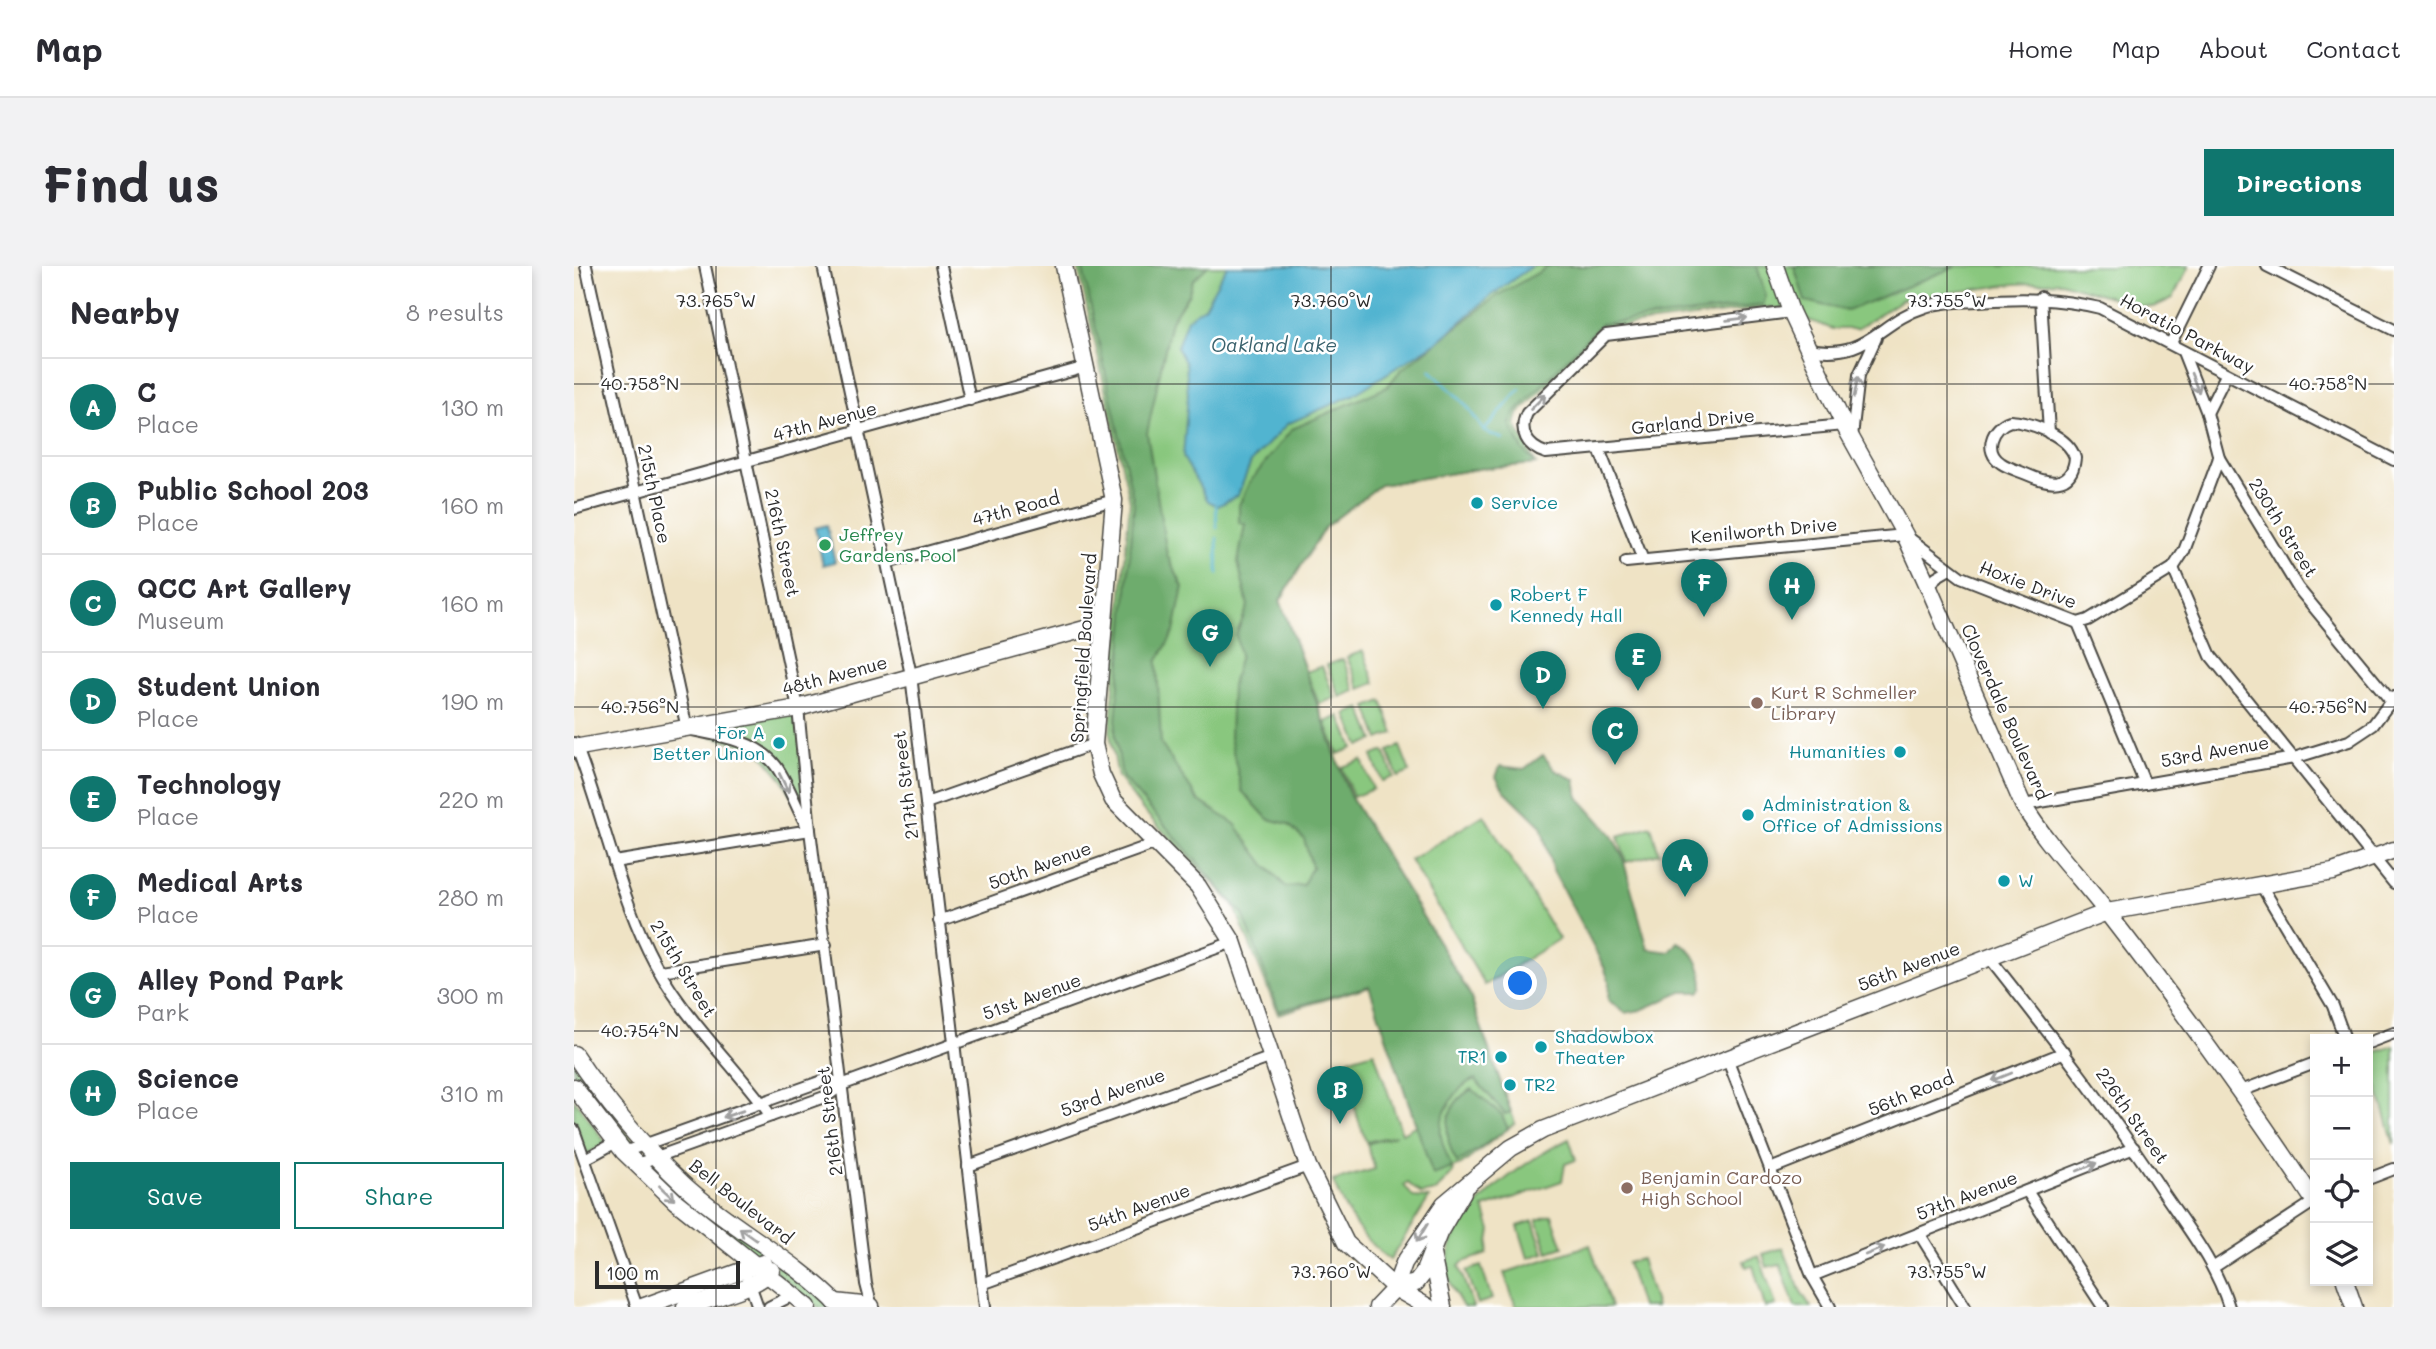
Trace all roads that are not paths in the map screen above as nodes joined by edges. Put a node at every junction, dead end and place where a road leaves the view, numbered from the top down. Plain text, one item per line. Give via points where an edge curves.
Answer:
1 (587, 266) edge
2 (705, 266) edge
3 (823, 266) edge
4 (941, 266) edge
5 (1064, 266) edge
6 (1775, 266) edge
7 (2209, 266) edge
8 (2267, 266) edge
9 (574, 270) edge
10 (2041, 298) junction
11 (1791, 312) junction
12 (2394, 330) edge
13 (1876, 338) junction
14 (2171, 343) junction
15 (1809, 349) junction
16 (2182, 352) junction
17 (1086, 367) junction
18 (2226, 375) junction
19 (970, 400) junction
20 (2207, 413) junction
21 (858, 431) junction
22 (1848, 433) junction
23 (2049, 433) junction
24 (1599, 449) junction
25 (2218, 458) junction
26 (2394, 460) edge
27 (747, 461) junction
28 (636, 492) junction
29 (1114, 500) junction
30 (574, 509) edge
31 (1905, 536) junction
32 (1643, 560) junction
33 (1626, 562) dead end
34 (887, 563) junction
35 (2173, 568) junction
36 (1948, 570) junction
37 (1929, 588) junction
38 (2078, 623) junction
39 (1103, 624) junction
40 (911, 675) junction
41 (2392, 699) edge
42 (798, 708) junction
43 (687, 729) junction
44 (1094, 744) junction
45 (575, 746) edge
46 (2294, 758) junction
47 (2145, 784) junction
48 (926, 803) junction
49 (2023, 805) junction
50 (810, 830) junction
51 (1154, 844) junction
52 (2394, 850) edge
53 (2376, 859) junction
54 (614, 862) junction
55 (2394, 883) edge
56 (2261, 885) junction
57 (2107, 912) junction
58 (939, 921) junction
59 (1233, 942) junction
60 (826, 945) junction
61 (1989, 956) junction
62 (661, 971) junction
63 (2394, 1033) edge
64 (2343, 1034) edge
65 (2373, 1041) edge
66 (954, 1044) junction
67 (2065, 1052) junction
68 (574, 1054) edge
69 (1272, 1057) junction
70 (1727, 1058) junction
71 (2310, 1065) edge
72 (844, 1084) junction
73 (574, 1087) edge
74 (2241, 1091) junction
75 (762, 1104) junction
76 (771, 1116) junction
77 (574, 1130) edge
78 (646, 1144) junction
79 (620, 1147) junction
80 (2134, 1148) junction
81 (657, 1156) junction
82 (585, 1160) junction
83 (637, 1164) junction
84 (968, 1166) junction
85 (1308, 1166) junction
86 (1770, 1169) junction
87 (2394, 1169) edge
88 (2373, 1177) edge
89 (1465, 1190) junction
90 (2027, 1191) junction
91 (2310, 1194) edge
92 (2310, 1204) edge
93 (1919, 1233) junction
94 (1432, 1252) junction
95 (778, 1256) junction
96 (2214, 1267) junction
97 (754, 1274) junction
98 (1812, 1276) junction
99 (982, 1284) junction
100 (2347, 1286) edge
101 (1395, 1288) junction
102 (793, 1295) junction
103 (838, 1305) edge
104 (640, 1307) edge
105 (685, 1307) edge
106 (758, 1307) edge
107 (769, 1307) edge
108 (808, 1307) edge
109 (871, 1307) edge
110 (985, 1307) edge
111 (1377, 1307) edge
112 (1428, 1307) edge
113 (1443, 1307) edge
114 (1830, 1307) edge
115 (1965, 1307) edge
116 (2103, 1307) edge
117 (2229, 1307) edge
118 (2354, 1307) edge

1 - 9 street
1 - 28 street, 215th Place
2 - 27 street, 216th Street
3 - 21 street, 217th Street
4 - 19 street
5 - 17 street, Springfield Boulevard
6 - 11 street, Cloverdale Boulevard
7 - 14 street
8 - 12 street
10 - 13 street, Horatio Parkway via 1929,305 1892,323
10 - 14 street, Horatio Parkway via 2100,308
10 - 23 street
11 - 15 street, Cloverdale Boulevard
24 -> 11 street, Garland Drive via 1546,453 1531,446 1525,437 1525,418 1606,335
13 - 15 street, Horatio Parkway via 1858,348
22 -> 13 street, Horatio Parkway via 1859,375
14 - 16 street, Horatio Parkway
15 - 22 street, Cloverdale Boulevard
16 - 18 street, Horatio Parkway
16 -> 20 street, 230th Street
17 - 19 street, 47th Avenue
17 - 29 street, Springfield Boulevard
18 - 20 street
18 - 26 street, Horatio Parkway
19 - 21 street, 47th Avenue
20 - 25 street, 230th Street
21 - 27 street, 47th Avenue
21 - 34 street, 217th Street
22 - 24 street, Garland Drive
22 - 31 street, Cloverdale Boulevard
23 - 23 street via 2010,421 1995,431 1992,450 2001,463 2047,483 2059,483 2070,475 2075,458 2070,446
24 - 32 street
25 - 35 street via 2184,551
25 - 41 street, 230th Street via 2298,587
27 - 28 street, 47th Avenue
27 - 42 street, 216th Street
28 - 30 street, 47th Avenue
28 - 43 street, 215th Place
29 - 34 street, 47th Road
29 - 39 street, Springfield Boulevard
31 - 32 street, Kenilworth Drive
31 - 36 street, Hoxie Drive
31 - 37 street, Cloverdale Boulevard
32 - 33 street, Kenilworth Drive
34 - 40 street, 217th Street
35 - 38 street, Hoxie Drive
35 - 46 street via 2211,656
36 - 37 street
36 - 38 street, Hoxie Drive
37 - 49 street, Cloverdale Boulevard
38 - 47 street
39 - 40 street, 48th Avenue
39 - 44 street, Springfield Boulevard
40 - 42 street, 48th Avenue
40 - 48 street, 217th Street
41 - 46 street, 53rd Avenue via 2373,725 2349,741
42 - 43 street, 48th Avenue
42 - 50 street, 216th Street
43 - 45 street, 48th Avenue
43 -> 50 street, 216th Street via 757,750 775,764
44 - 48 street
44 - 51 street, Springfield Boulevard via 1113,800
45 - 54 street, 215th Street
46 - 47 street, 53rd Avenue
46 - 53 street
47 - 49 street, 53rd Avenue
48 - 58 street, 217th Street
49 - 57 street, Cloverdale Boulevard
50 - 54 street
50 - 60 street, 216th Street
51 - 58 street, 50th Avenue
51 - 59 street, Springfield Boulevard via 1198,886
52 - 53 street, 56th Avenue
53 - 55 street
53 - 56 street, 56th Avenue
54 - 62 street, 215th Street via 636,923
56 - 57 street, 56th Avenue
56 - 64 street via 2333,1006
57 - 61 street, 56th Avenue
57 - 74 street, Cloverdale Boulevard
58 - 66 street, 217th Street
59 - 66 street, 51st Avenue
59 - 69 street, Springfield Boulevard
60 - 62 street
60 - 72 street, 216th Street
61 - 67 street, 226th Street
61 - 70 street, 56th Avenue
62 - 75 street, 215th Street via 696,1027
63 - 65 street
66 - 72 street, 51st Avenue
66 - 84 street, 217th Street
67 - 80 street, 226th Street
67 -> 86 street, 56th Road
68 - 78 street, Bell Boulevard
69 - 84 street, 53rd Avenue
69 - 85 street, Springfield Boulevard
70 - 86 street
70 - 89 street, 56th Avenue via 1543,1130 1490,1165
71 - 74 street
72 - 75 street, 51st Avenue via 825,1080
72 - 76 street, 51st Avenue via 827,1096
72 - 109 street, 216th Street
73 - 79 street
74 - 91 street, Cloverdale Boulevard
75 - 76 street, 215th Street
75 -> 78 street, 51st Avenue
76 - 81 street, 51st Avenue
77 - 82 street
78 - 79 street, 51st Avenue
78 - 81 street, Bell Boulevard
79 - 82 street, 51st Avenue
79 - 83 street
90 -> 80 street, 57th Avenue
80 - 96 street, 226th Street
81 - 83 street, 51st Avenue
95 -> 81 street, Bell Boulevard via 684,1185
82 - 104 street
83 -> 97 street
84 - 99 street, 217th Street
85 - 99 street, 54th Avenue
85 - 101 street, Springfield Boulevard via 1346,1243
86 - 98 street
87 - 88 street
89 - 94 street, 56th Avenue
89 -> 101 street, 56th Avenue via 1444,1204 1428,1224
90 - 93 street, 57th Avenue
90 - 116 street
92 - 96 street
98 -> 93 street, 57th Avenue
93 - 115 street
94 - 101 street, 56th Avenue via 1416,1283
94 - 113 street
95 - 97 street
95 - 103 street, Bell Boulevard
96 - 117 street, 226th Street
97 - 102 street
97 - 104 street
97 - 105 street
97 - 106 street
98 - 114 street
99 - 110 street, 217th Street
100 - 118 street
101 - 111 street, 56th Avenue
101 - 112 street, Springfield Boulevard
102 - 107 street
102 - 108 street
103 - 109 street

